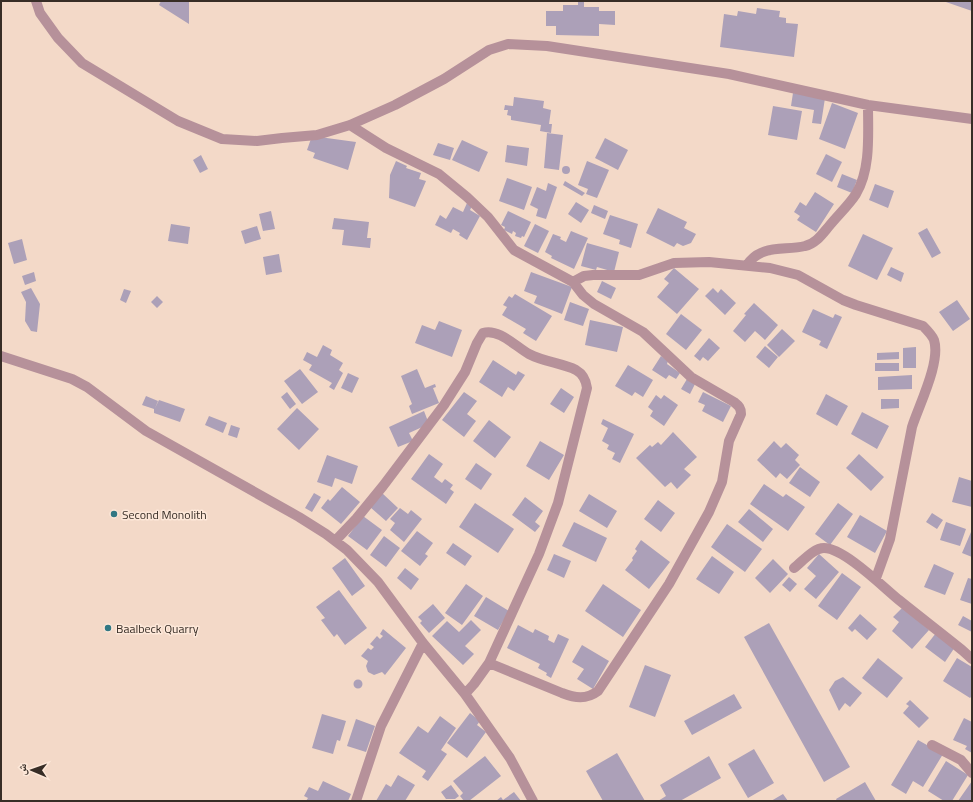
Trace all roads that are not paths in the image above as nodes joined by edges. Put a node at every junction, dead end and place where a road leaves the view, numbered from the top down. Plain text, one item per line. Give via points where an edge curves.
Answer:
1 (36, 1) edge
2 (868, 105) junction
3 (972, 119) edge
4 (350, 125) junction
5 (747, 265) junction
6 (573, 282) junction
7 (1, 356) edge
8 (335, 541) junction
9 (794, 568) dead end
10 (876, 578) junction
11 (423, 642) junction
12 (972, 659) edge
13 (489, 663) junction
14 (465, 694) junction
15 (932, 745) dead end
16 (972, 773) edge
17 (356, 801) edge
18 (533, 801) edge

1 - 4 street via 40,13 58,38 82,63 178,121 222,139 257,141 317,135
2 - 3 street
2 - 4 street via 729,74 547,46 508,44 489,50 444,79
2 - 5 street via 868,146 863,179 855,195 813,244 772,249 752,258
4 - 6 street via 386,148 439,174 488,217 514,250
5 - 6 street via 674,263 639,275 593,275 584,276
5 - 10 street via 798,275 843,300 923,326 934,340 936,352 932,372 916,412 890,539
6 - 13 street via 594,304 643,332 691,377 734,402 739,406 741,414 729,441 722,482 709,512 669,584 598,690 588,696 574,697
7 - 8 street via 72,379 87,387 146,431 299,517
8 - 11 street via 378,582
8 - 13 street via 383,486 444,405 465,372 483,333 498,335 539,359 569,367 581,374 586,380 587,388 558,503 531,574
9 - 10 street via 814,551 826,548 839,553
10 - 12 street
11 - 14 street
11 - 17 street via 381,726
13 - 14 street
14 - 18 street via 510,758
15 - 16 street via 961,760

